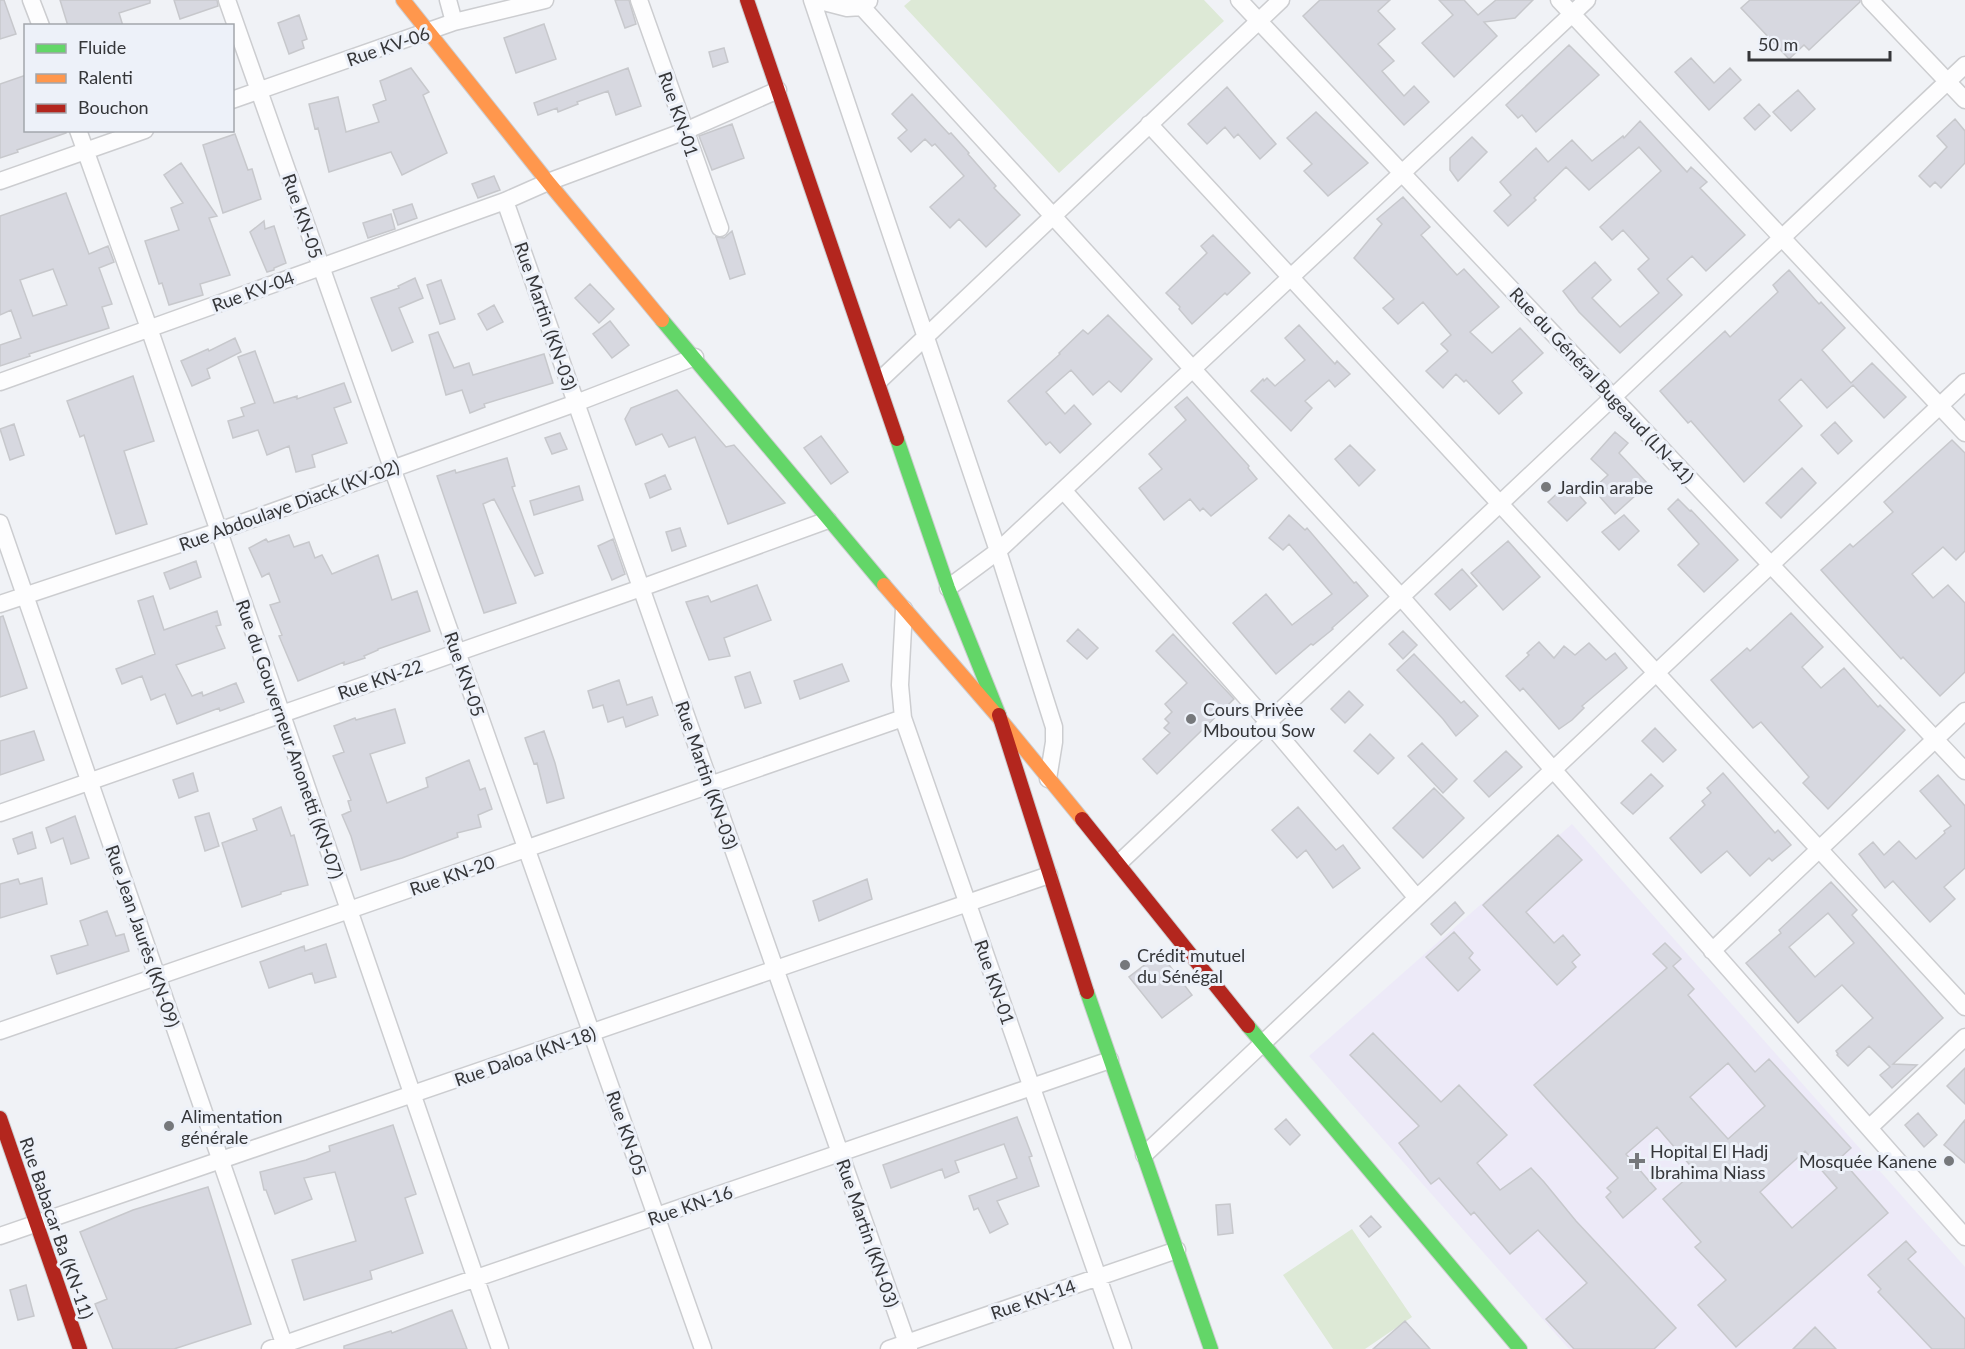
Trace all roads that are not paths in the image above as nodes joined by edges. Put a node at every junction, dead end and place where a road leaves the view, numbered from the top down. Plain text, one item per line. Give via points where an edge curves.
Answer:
1 (31, 0) edge
2 (227, 0) edge
3 (403, 0) edge
4 (448, 0) edge
5 (545, 0) edge
6 (639, 0) edge
7 (747, 0) edge
8 (814, 0) edge
9 (1239, 0) edge
10 (1281, 0) edge
11 (1559, 0) edge
12 (1587, 0) edge
13 (1870, 0) edge
14 (866, 4) edge
15 (1572, 14) junction
16 (1259, 21) junction
17 (454, 22) junction
18 (39, 24) edge
19 (430, 32) junction
20 (1965, 65) edge
21 (1947, 82) junction
22 (778, 90) junction
23 (259, 91) junction
24 (234, 99) edge
25 (1965, 100) edge
26 (1149, 124) junction
27 (685, 131) junction
28 (79, 132) edge
29 (139, 132) edge
30 (86, 151) junction
31 (1402, 173) junction
32 (0, 181) edge
33 (548, 182) junction
34 (505, 201) junction
35 (1053, 215) junction
36 (720, 228) dead end
37 (1782, 238) junction
38 (321, 267) junction
39 (1291, 277) junction
40 (149, 328) junction
41 (925, 336) junction
42 (695, 357) junction
43 (1192, 369) junction
44 (879, 381) junction
45 (0, 382) edge
46 (1965, 382) edge
47 (1613, 397) junction
48 (576, 403) junction
49 (1940, 406) junction
50 (1965, 433) edge
51 (392, 468) junction
52 (1063, 490) junction
53 (1500, 503) junction
54 (828, 519) junction
55 (0, 523) edge
56 (219, 531) junction
57 (998, 551) junction
58 (1771, 565) junction
59 (641, 588) junction
60 (948, 588) junction
61 (25, 595) junction
62 (1401, 597) junction
63 (0, 604) edge
64 (904, 609) junction
65 (457, 652) junction
66 (1656, 672) junction
67 (1965, 711) edge
68 (282, 714) junction
69 (903, 718) junction
70 (1000, 718) junction
71 (1268, 722) junction
72 (1936, 739) junction
73 (1552, 771) junction
74 (1965, 771) edge
75 (1048, 779) junction
76 (89, 781) junction
77 (710, 785) junction
78 (0, 813) edge
79 (527, 849) junction
80 (1819, 849) junction
81 (1119, 863) junction
82 (1050, 875) junction
83 (1417, 898) junction
84 (968, 903) junction
85 (349, 910) junction
86 (1712, 951) junction
87 (775, 970) junction
88 (157, 977) junction
89 (1965, 1007) edge
90 (0, 1031) edge
91 (592, 1033) junction
92 (1965, 1037) edge
93 (1262, 1044) junction
94 (1110, 1060) junction
95 (1032, 1087) junction
96 (412, 1095) junction
97 (0, 1118) edge
98 (1869, 1128) junction
99 (840, 1153) junction
100 (1144, 1155) junction
101 (221, 1160) junction
102 (656, 1216) junction
103 (37, 1224) junction
104 (0, 1236) edge
105 (1965, 1237) edge
106 (1177, 1250) junction
107 (1098, 1277) junction
108 (476, 1278) junction
109 (908, 1346) edge
110 (280, 1347) edge
111 (80, 1349) edge
112 (500, 1349) edge
113 (703, 1349) edge
114 (889, 1349) edge
115 (1123, 1349) edge
116 (1211, 1349) edge
117 (1520, 1349) edge

1 - 18 street
2 - 23 street, Rue KN-05
3 - 19 main road
4 - 17 street
5 - 17 street, Rue KV-06
6 - 27 street, Rue KN-01
7 - 22 main road
8 - 14 street via 847,8
8 - 41 street
9 - 16 street, Rue du Général Bugeaud (LN-41)
10 - 16 street
11 - 15 street
12 - 15 street
13 - 21 street
14 - 35 street
15 - 31 street
15 - 37 street
16 - 26 street
16 - 31 street, Rue du Général Bugeaud (LN-41)
17 - 19 street, Rue KV-06
19 - 23 street, Rue KV-06
19 - 33 main road
20 - 21 street
21 - 25 street
21 - 37 street
22 - 27 street, Rue KV-04
22 - 44 main road
23 - 24 street, Rue KV-06
23 - 38 street, Rue KN-05
26 - 35 street
26 - 39 street
27 - 33 street, Rue KV-04
27 - 36 street, Rue KN-01
28 - 30 street, Rue du Gouverneur Anonetti (KN-07)
29 - 30 street
30 - 32 street
30 - 40 street, Rue du Gouverneur Anonetti (KN-07)
31 - 39 street
31 - 47 street, Rue du Général Bugeaud (LN-41)
33 - 34 street, Rue KV-04
33 - 42 main road
34 - 38 street, Rue KV-04
34 - 48 street, Rue Martin (KN-03)
35 - 41 street
35 - 43 street
37 - 47 street
37 - 49 street
38 - 40 street, Rue KV-04
38 - 51 street, Rue KN-05
39 - 43 street
39 - 53 street
40 - 45 street, Rue KV-04
40 - 56 street, Rue du Gouverneur Anonetti (KN-07)
41 - 44 street
41 - 57 street
42 - 48 street, Rue Abdoulaye Diack (KV-02)
42 - 54 main road
43 - 52 street
43 - 62 street
44 - 60 main road
46 - 49 street
47 - 53 street
47 - 58 street, Rue du Général Bugeaud (LN-41)
48 - 51 street, Rue Abdoulaye Diack (KV-02)
48 - 59 street, Rue Martin (KN-03)
49 - 50 street
49 - 58 street
51 - 56 street, Rue Abdoulaye Diack (KV-02)
51 - 65 street, Rue KN-05
52 - 57 street
52 - 71 street
53 - 62 street
53 - 66 street
54 - 59 street, Rue KN-22
54 - 64 main road
55 - 61 street, Rue Jean Jaurès (KN-09)
56 - 61 street, Rue Abdoulaye Diack (KV-02)
56 - 68 street, Rue du Gouverneur Anonetti (KN-07)
57 - 60 street
57 - 75 street via 1054,727
58 - 66 street
58 - 72 street, Rue du Général Bugeaud (LN-41)
59 - 65 street, Rue KN-22
59 - 77 street, Rue Martin (KN-03)
60 - 70 main road
61 - 63 street, Rue Abdoulaye Diack (KV-02)
61 - 76 street, Rue Jean Jaurès (KN-09)
62 - 71 street
62 - 73 street
64 - 69 street, Rue KN-01 via 900,685
64 - 70 main road
65 - 68 street, Rue KN-22
65 - 79 street, Rue KN-05
66 - 73 street
66 - 80 street
67 - 72 street
68 - 76 street, Rue KN-22
68 - 85 street, Rue du Gouverneur Anonetti (KN-07)
69 - 77 street, Rue KN-20
69 - 84 street, Rue KN-01
70 - 75 main road
70 - 82 main road
71 - 81 street
71 - 83 street
72 - 74 street, Rue du Général Bugeaud (LN-41)
72 - 80 street
73 - 83 street
73 - 86 street
75 - 81 main road
76 - 78 street, Rue KN-22
76 - 88 street, Rue Jean Jaurès (KN-09)
77 - 79 street, Rue KN-20
77 - 87 street, Rue Martin (KN-03)
79 - 85 street, Rue KN-20
79 - 91 street, Rue KN-05
80 - 86 street
80 - 89 street
81 - 93 main road
82 - 84 street, Rue Daloa (KN-18)
82 - 94 main road
83 - 93 street
84 - 87 street, Rue Daloa (KN-18)
84 - 95 street, Rue KN-01
85 - 88 street, Rue KN-20
85 - 96 street, Rue du Gouverneur Anonetti (KN-07)
86 - 98 street
87 - 91 street, Rue Daloa (KN-18)
87 - 99 street, Rue Martin (KN-03)
88 - 90 street, Rue KN-20
88 - 101 street, Rue Jean Jaurès (KN-09)
91 - 96 street, Rue Daloa (KN-18)
91 - 102 street, Rue KN-05
92 - 98 street
93 - 100 street
93 - 117 main road
94 - 95 street, Rue KN-16
94 - 100 main road
95 - 99 street, Rue KN-16
95 - 107 street, Rue KN-01
96 - 101 street, Rue Daloa (KN-18)
96 - 108 street, Rue du Gouverneur Anonetti (KN-07)
97 - 103 main road, Rue Babacar Ba (KN-11)
98 - 105 street
99 - 102 street, Rue KN-16
99 - 109 street, Rue Martin (KN-03)
100 - 106 main road
101 - 103 street, Rue Daloa (KN-18)
101 - 110 street, Rue Jean Jaurès (KN-09)
102 - 108 street, Rue KN-16
102 - 113 street, Rue KN-05
103 - 104 street, Rue Daloa (KN-18)
103 - 111 main road, Rue Babacar Ba (KN-11)
106 - 107 street, Rue KN-14
106 - 116 main road
107 - 109 street, Rue KN-14
107 - 115 street, Rue KN-01
108 - 110 street, Rue KN-16
108 - 112 street, Rue du Gouverneur Anonetti (KN-07)
109 - 114 street, Rue KN-14

